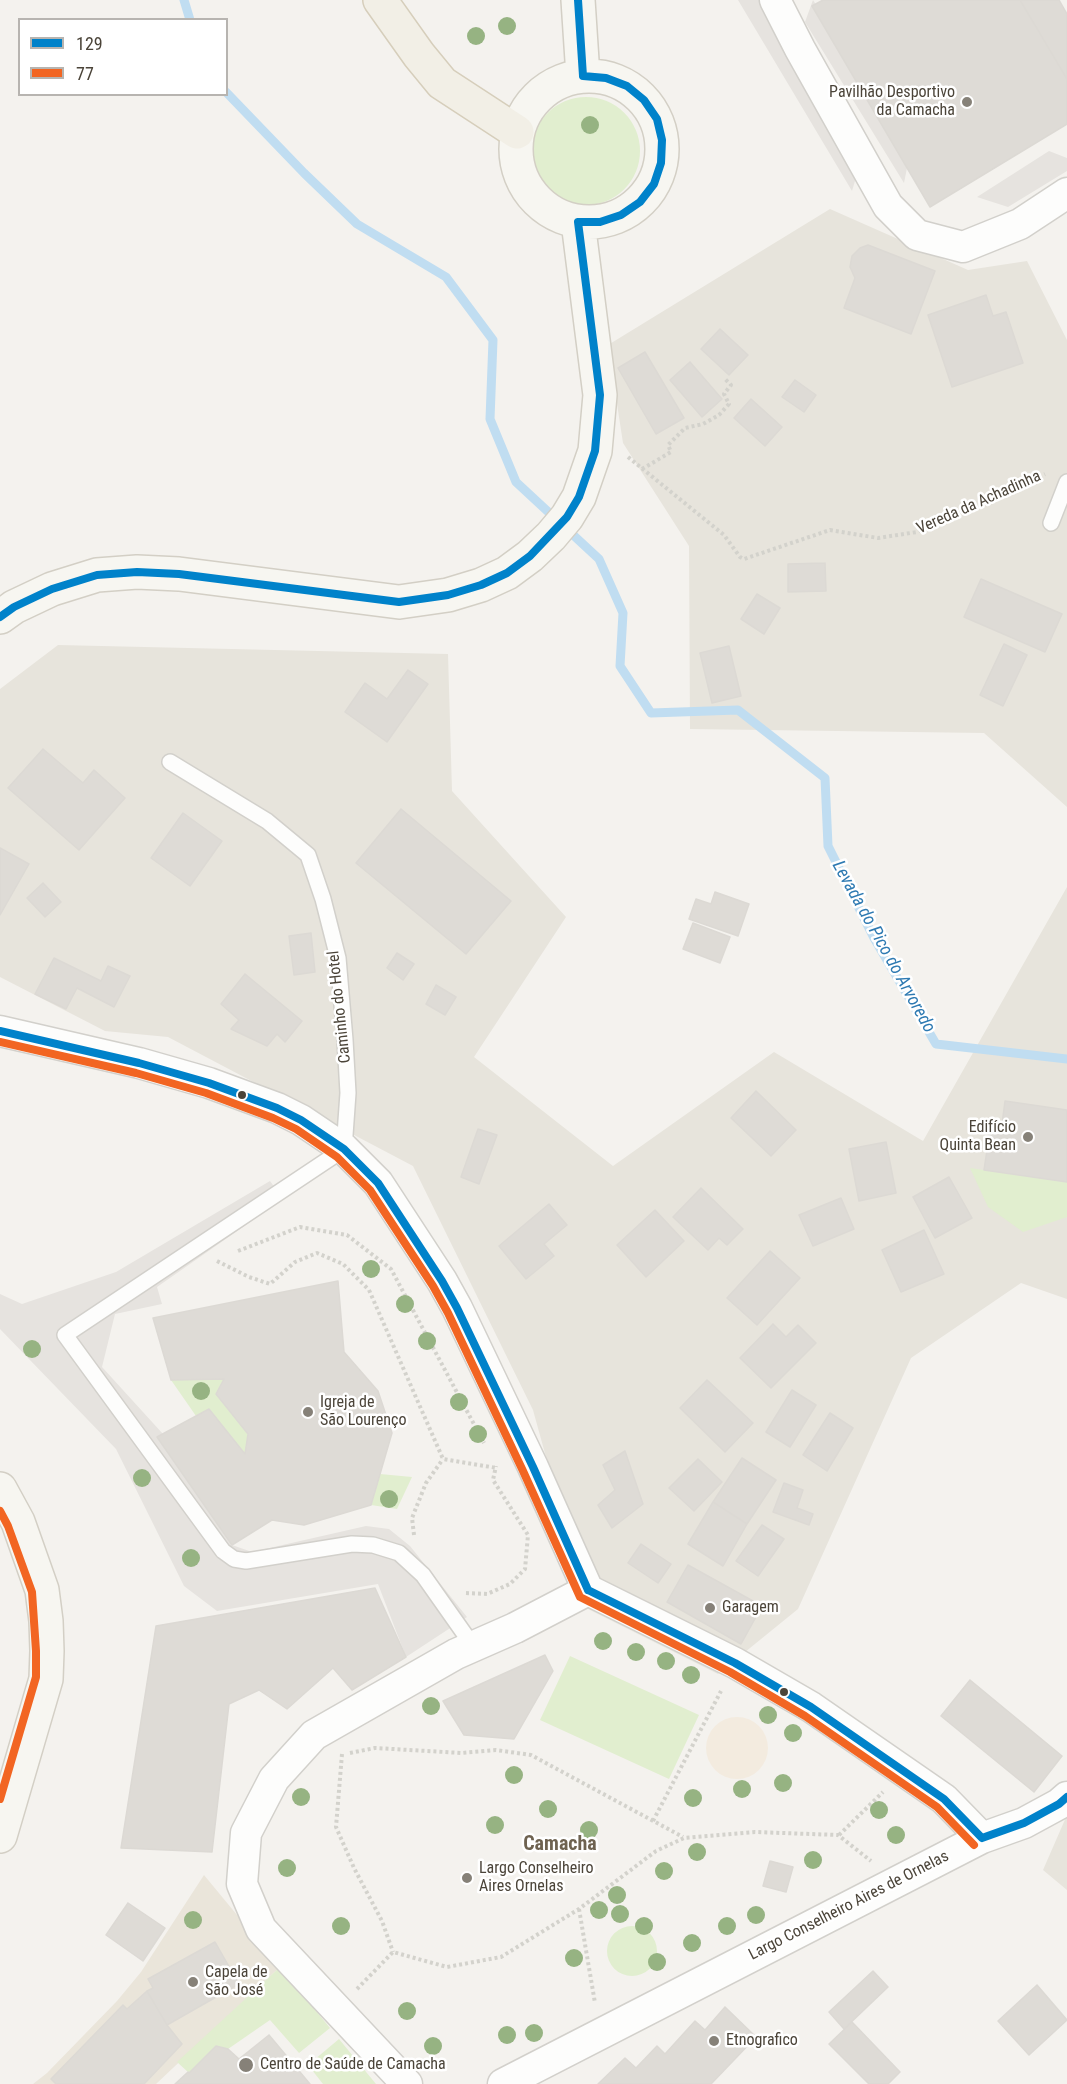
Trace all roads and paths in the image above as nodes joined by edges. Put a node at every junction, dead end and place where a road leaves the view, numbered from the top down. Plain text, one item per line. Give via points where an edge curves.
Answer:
1 (380, 0) edge
2 (578, 0) edge
3 (776, 0) edge
4 (584, 76) junction
5 (517, 132) junction
6 (1067, 193) edge
7 (578, 222) junction
8 (724, 378) dead end
9 (595, 447) junction
10 (642, 469) junction
11 (1048, 472) dead end
12 (1067, 482) edge
13 (1051, 523) dead end
14 (0, 617) edge
15 (170, 762) dead end
16 (0, 1031) edge
17 (344, 1149) junction
18 (236, 1251) dead end
19 (226, 1256) dead end
20 (486, 1447) dead end
21 (492, 1457) dead end
22 (443, 1459) junction
23 (533, 1467) junction
24 (497, 1468) junction
25 (0, 1489) edge
26 (420, 1544) dead end
27 (460, 1589) dead end
28 (588, 1590) junction
29 (473, 1646) junction
30 (722, 1688) dead end
31 (324, 1730) junction
32 (342, 1754) junction
33 (904, 1770) junction
34 (1064, 1804) edge
35 (653, 1821) junction
36 (838, 1835) junction
37 (0, 1836) edge
38 (684, 1838) junction
39 (982, 1838) junction
40 (887, 1887) junction
41 (579, 1909) junction
42 (393, 1952) junction
43 (337, 2010) junction
44 (600, 2033) junction
45 (407, 2084) edge
46 (503, 2084) edge

1 - 5 main road via 442,83
2 - 4 main road
3 - 6 street via 888,206 917,235 963,247 1020,224
4 - 5 main road via 545,91 530,106
4 - 7 main road via 606,78 627,86 644,100 657,119 663,140 654,184 640,202 621,215 600,222
5 - 7 main road via 517,161 531,194 544,207
7 - 9 main road via 600,394
8 - 10 path via 731,385 724,394 729,404 724,410 703,424 685,428 668,445 671,452
9 - 10 path, Vereda da Achadinha via 624,453
9 - 14 main road via 579,497 551,536 507,573 448,595 399,602 137,572 97,575 51,589
10 - 11 path, Vereda da Achadinha via 724,535 744,559 830,530 878,538 917,532
12 - 13 lane, Vereda da Achadinha
15 - 17 lane, Caminho do Hotel via 267,821 308,855 338,958 348,1093
16 - 17 street via 209,1083 278,1108
17 - 23 street via 378,1183 442,1281
17 - 29 lane via 65,1335 223,1551 246,1561 352,1544 399,1553 423,1575
18 - 20 path via 300,1227 347,1235 391,1269
19 - 22 path via 215,1260 270,1284 295,1262 317,1252 343,1264 369,1290
21 - 24 path
22 - 24 path
22 - 26 path via 426,1483 412,1518 414,1535
23 - 24 path
23 - 28 street
24 - 27 path via 493,1480 528,1535 525,1569 510,1584 487,1594 467,1594
25 - 37 main road via 18,1522 42,1590 47,1651 46,1679
28 - 29 street
28 - 33 street via 811,1707
29 - 31 street
30 - 35 path
31 - 32 path
31 - 43 street via 274,1779 246,1833 242,1884 261,1929
32 - 35 path via 375,1748 462,1753 496,1750 531,1755
32 - 42 path via 336,1827
33 - 36 path
33 - 39 street via 944,1799
34 - 39 street, Largo Conselheiro Aires de Ornelas
35 - 38 path
36 - 38 path via 755,1832
36 - 40 path via 868,1857
38 - 41 path via 656,1851
39 - 40 street, Largo Conselheiro Aires de Ornelas
40 - 44 street, Largo Conselheiro Aires de Ornelas
41 - 42 path via 501,1957 447,1967
41 - 44 path
42 - 43 path
43 - 45 street
44 - 46 street, Largo Conselheiro Aires de Ornelas

